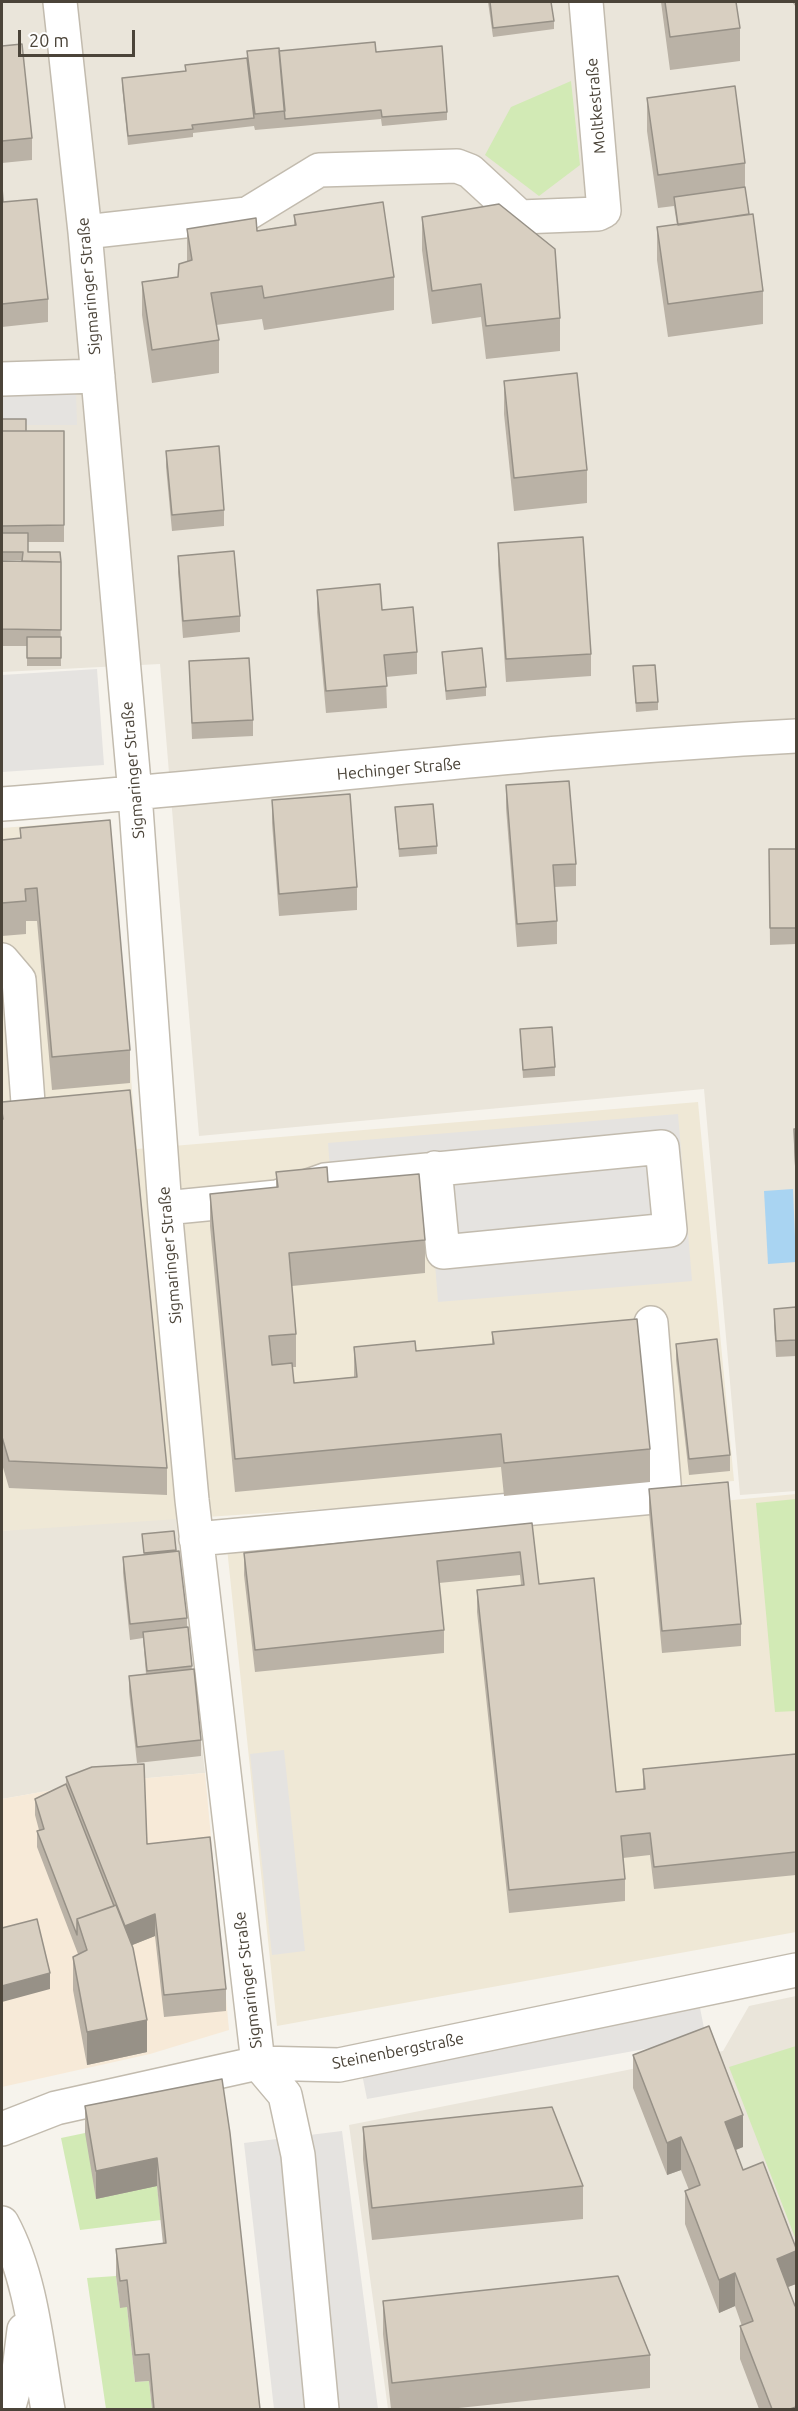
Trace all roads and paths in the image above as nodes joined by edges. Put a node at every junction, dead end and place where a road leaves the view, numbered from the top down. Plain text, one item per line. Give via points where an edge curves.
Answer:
1 (60, 2) edge
2 (586, 2) edge
3 (85, 232) junction
4 (98, 376) junction
5 (2, 379) edge
6 (796, 736) edge
7 (135, 794) junction
8 (2, 804) edge
9 (2, 960) edge
10 (157, 1096) junction
11 (122, 1098) edge
12 (27, 1103) edge
13 (435, 1168) junction
14 (165, 1208) junction
15 (651, 1323) dead end
16 (196, 1539) junction
17 (796, 1970) edge
18 (258, 2063) junction
19 (2, 2129) edge
20 (2, 2223) edge
21 (28, 2301) junction
22 (8, 2409) edge
23 (48, 2409) edge
24 (322, 2409) edge

1 - 3 street, Sigmaringer Straße
2 - 3 street, Moltkestraße via 604,211 598,214 520,216 470,171 458,166 319,170 247,214
3 - 4 street, Sigmaringer Straße
4 - 5 street
4 - 7 street, Sigmaringer Straße
6 - 7 street, Hechinger Straße via 691,742
7 - 8 street, Hechinger Straße
7 - 10 street, Sigmaringer Straße
9 - 12 street via 19,980
10 - 11 street
10 - 14 street, Sigmaringer Straße
13 - 13 street via 443,1252 670,1230 662,1147
13 - 14 street via 325,1180 277,1197
14 - 16 street, Sigmaringer Straße
15 - 16 street via 665,1496
16 - 18 street, Sigmaringer Straße
17 - 18 street, Steinenbergstraße via 339,2065
18 - 19 street, Steinenbergstraße via 56,2108
18 - 24 street, Sigmaringer Straße via 285,2095 298,2155
20 - 21 street via 17,2258
21 - 22 street via 20,2370
21 - 23 street

